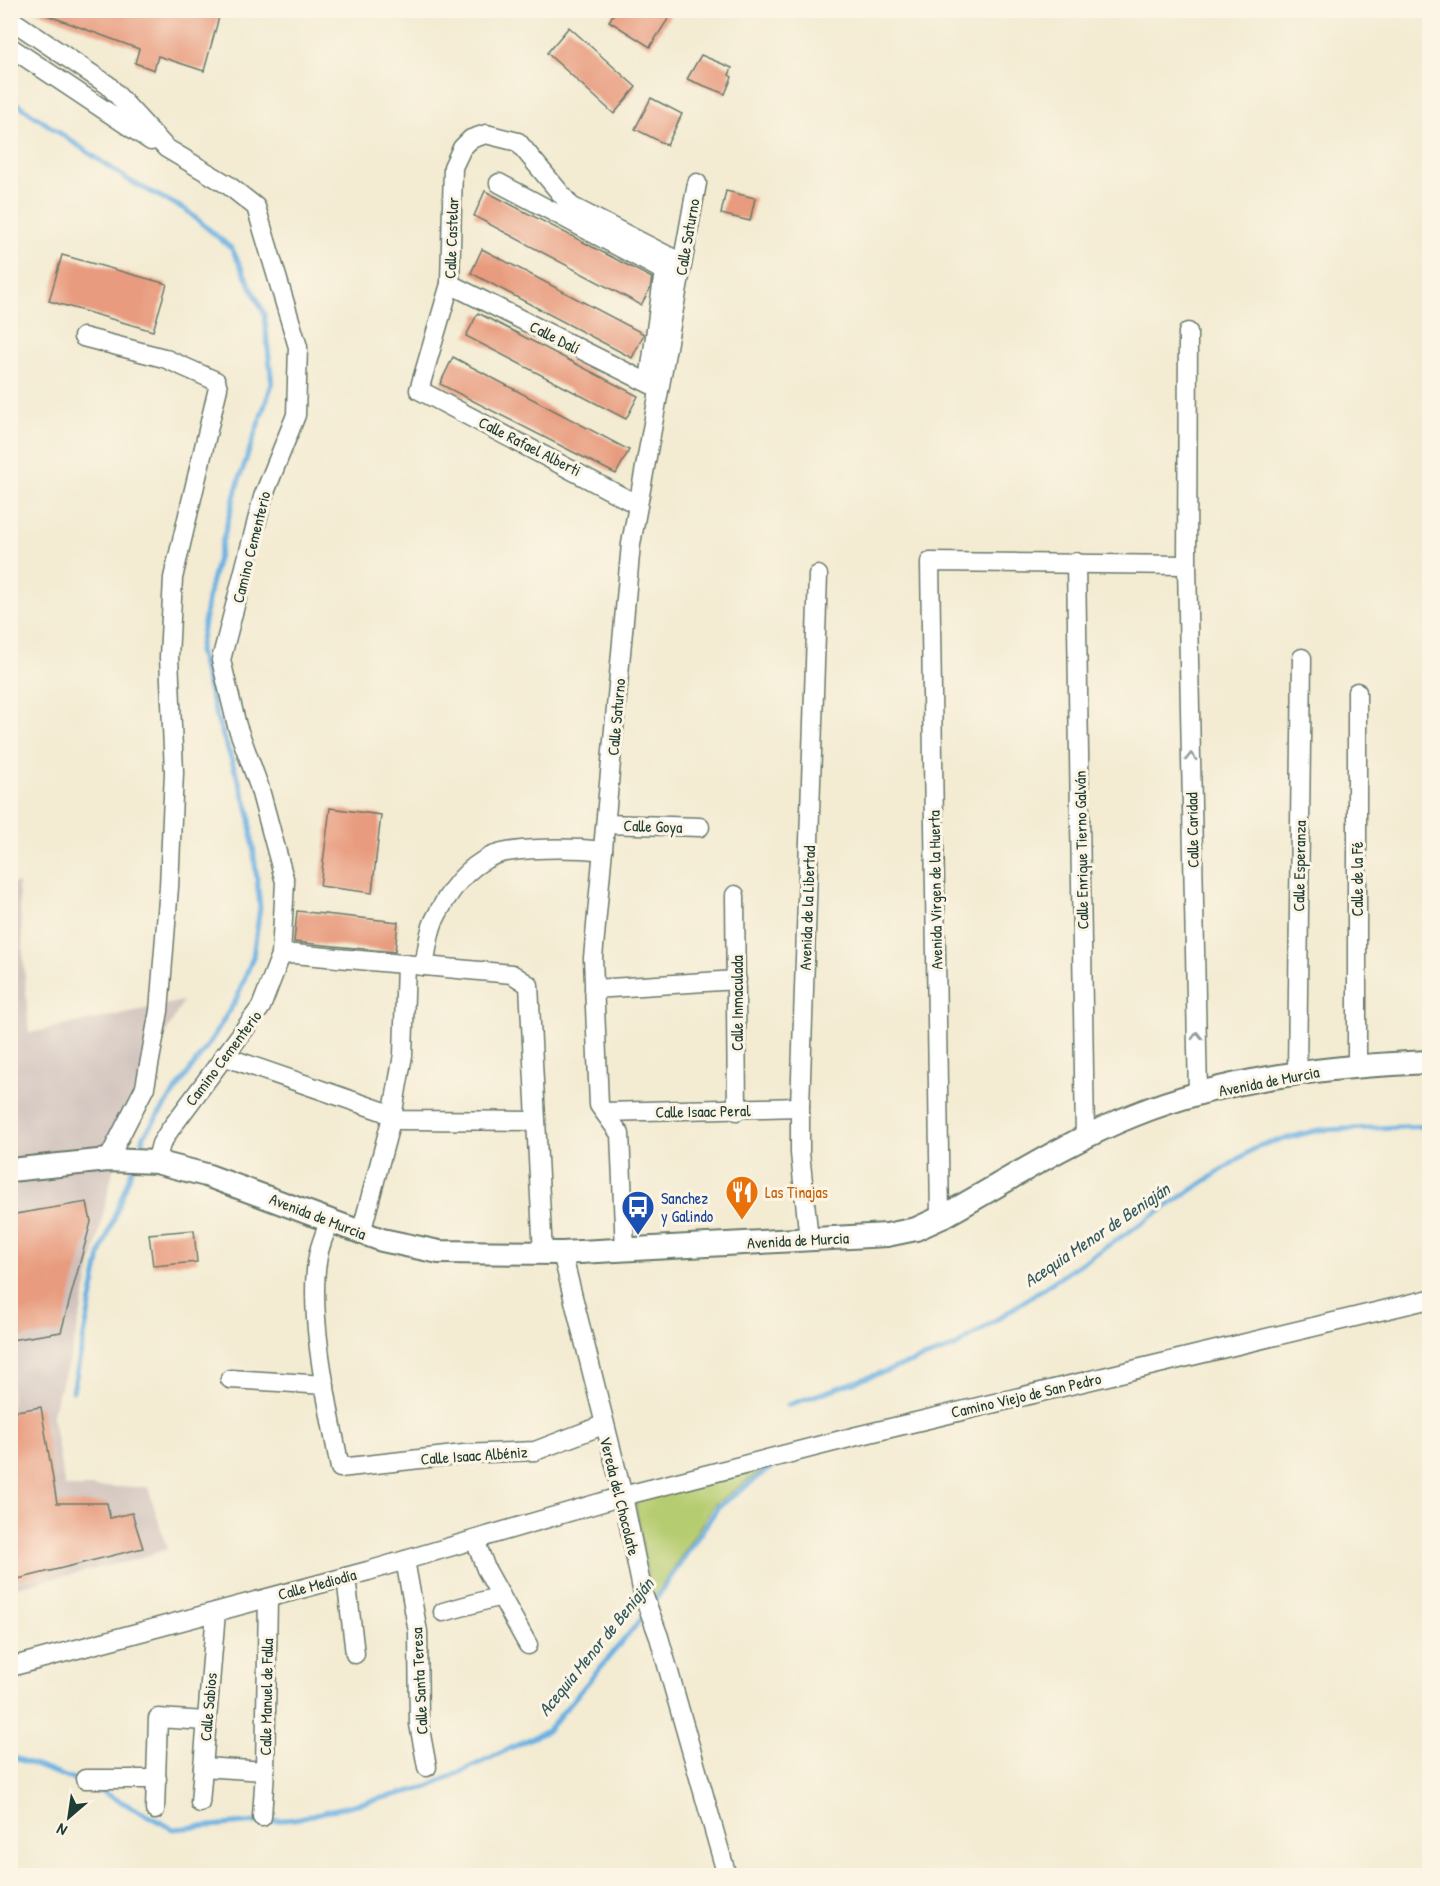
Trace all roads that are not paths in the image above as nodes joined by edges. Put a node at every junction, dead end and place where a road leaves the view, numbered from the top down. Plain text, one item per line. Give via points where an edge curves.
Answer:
1 (10, 19) edge
2 (10, 47) edge
3 (166, 148) junction
4 (499, 183) dead end
5 (697, 183) dead end
6 (682, 263) junction
7 (450, 284) junction
8 (1188, 332) dead end
9 (83, 337) dead end
10 (654, 387) junction
11 (419, 390) joint
12 (638, 505) junction
13 (1076, 562) junction
14 (1187, 565) junction
15 (818, 575) dead end
16 (1302, 658) dead end
17 (1357, 692) dead end
18 (606, 824) junction
19 (700, 827) dead end
20 (603, 851) junction
21 (735, 895) dead end
22 (281, 956) junction
23 (415, 965) junction
24 (737, 980) junction
25 (594, 989) junction
26 (223, 1056) junction
27 (1430, 1062) edge
28 (1357, 1065) junction
29 (1297, 1074) junction
30 (1198, 1095) junction
31 (800, 1107) junction
32 (737, 1111) junction
33 (605, 1112) junction
34 (392, 1117) junction
35 (536, 1121) junction
36 (1085, 1137) junction
37 (113, 1160) junction
38 (152, 1162) junction
39 (10, 1170) edge
40 (940, 1218) junction
41 (329, 1221) junction
42 (361, 1233) junction
43 (809, 1240) junction
44 (625, 1250) junction
45 (552, 1253) junction
46 (1430, 1299) edge
47 (230, 1379) dead end
48 (325, 1385) junction
49 (603, 1425) junction
50 (623, 1496) junction
51 (475, 1540) junction
52 (405, 1560) junction
53 (345, 1577) junction
54 (501, 1596) junction
55 (268, 1598) junction
56 (216, 1612) junction
57 (443, 1612) dead end
58 (528, 1645) dead end
59 (355, 1654) dead end
60 (10, 1667) edge
61 (206, 1721) junction
62 (203, 1767) junction
63 (427, 1767) dead end
64 (265, 1771) junction
65 (85, 1779) dead end
66 (157, 1779) junction
67 (200, 1803) dead end
68 (155, 1810) dead end
69 (262, 1816) dead end
70 (726, 1875) edge

1 - 3 street, Camino Cementerio via 108,85
2 - 3 street via 146,139
3 - 22 street, Camino Cementerio via 228,185 256,207 298,346 296,415 263,496 221,660 285,882
4 - 10 street via 664,271
5 - 6 street, Calle Saturno
6 - 7 street, Calle Castelar via 571,206 518,142 486,134 471,139 453,167
6 - 10 street, Calle Saturno
7 - 10 street, Calle Dalí
7 - 11 street, Calle Castelar
8 - 14 street, Calle Caridad
9 - 37 street via 164,358 216,381 218,388 173,578 169,657 174,772 159,1011 145,1087
10 - 12 street, Calle Saturno
11 - 12 street, Calle Rafael Alberti
12 - 18 street, Calle Saturno via 631,544
13 - 14 street
13 - 36 street, Calle Enrique Tierno Galván
13 - 40 street, Avenida Virgen de la Huerta via 930,562
30 -> 14 street, Calle Caridad
15 - 31 street, Avenida de la Libertad
16 - 29 street, Calle Esperanza
17 - 28 street, Calle de la Fé
18 - 19 street, Calle Goya
18 - 20 street, Calle Saturno
20 - 23 street via 531,850 491,856 464,874 433,923
20 - 25 street, Calle Saturno via 592,958
21 - 24 street, Calle Inmaculada
22 - 23 street
22 - 26 street, Camino Cementerio via 261,1007
23 - 34 street
23 - 35 street, Vereda del Chocolate via 512,974 529,985
24 - 25 street
24 - 32 street, Calle Inmaculada
25 - 33 street, Calle Saturno via 600,1105
26 - 34 street
26 - 38 street, Camino Cementerio
27 - 28 main road, Avenida de Murcia
28 - 29 main road, Avenida de Murcia
29 - 30 main road, Avenida de Murcia
30 - 36 main road, Avenida de Murcia via 1134,1115
31 - 32 street, Calle Isaac Peral
31 - 43 street, Avenida de la Libertad via 800,1153
32 - 33 street, Calle Isaac Peral
33 - 44 street, Calle Saturno via 620,1134
34 - 35 street
34 - 42 street
35 - 45 street, Vereda del Chocolate
36 - 40 main road, Avenida de Murcia
37 - 38 main road, Avenida de Murcia
37 - 39 main road, Avenida de Murcia
38 - 41 main road, Avenida de Murcia via 206,1174
40 - 43 main road, Avenida de Murcia via 901,1233
41 - 42 main road, Avenida de Murcia
41 - 48 street via 318,1257 316,1311
42 - 45 main road, Avenida de Murcia via 439,1252
43 - 44 main road, Avenida de Murcia
44 - 45 main road, Avenida de Murcia
45 - 49 street, Vereda del Chocolate
46 - 50 street, Camino Viejo de San Pedro
47 - 48 street
48 - 49 street, Calle Isaac Albéniz via 340,1468 464,1454 535,1451
49 - 50 street, Vereda del Chocolate
50 - 51 street, Calle Mediodía
50 - 70 street, Vereda del Chocolate via 643,1594 659,1637
51 - 52 street, Calle Mediodía
51 - 54 street
52 - 53 street, Calle Mediodía
52 - 63 street, Calle Santa Teresa via 418,1632 419,1724
53 - 55 street, Calle Mediodía
53 - 59 street
54 - 57 street
54 - 58 street
55 - 56 street, Calle Mediodía
55 - 64 street, Calle Manuel de Falla
56 - 60 street, Calle Mediodía
56 - 61 street, Calle Sabios
61 - 62 street, Calle Sabios
61 - 66 street via 158,1718
62 - 64 street, Calle Manuel de Falla
62 - 67 street, Calle Sabios
64 - 69 street
65 - 66 street
66 - 68 street

